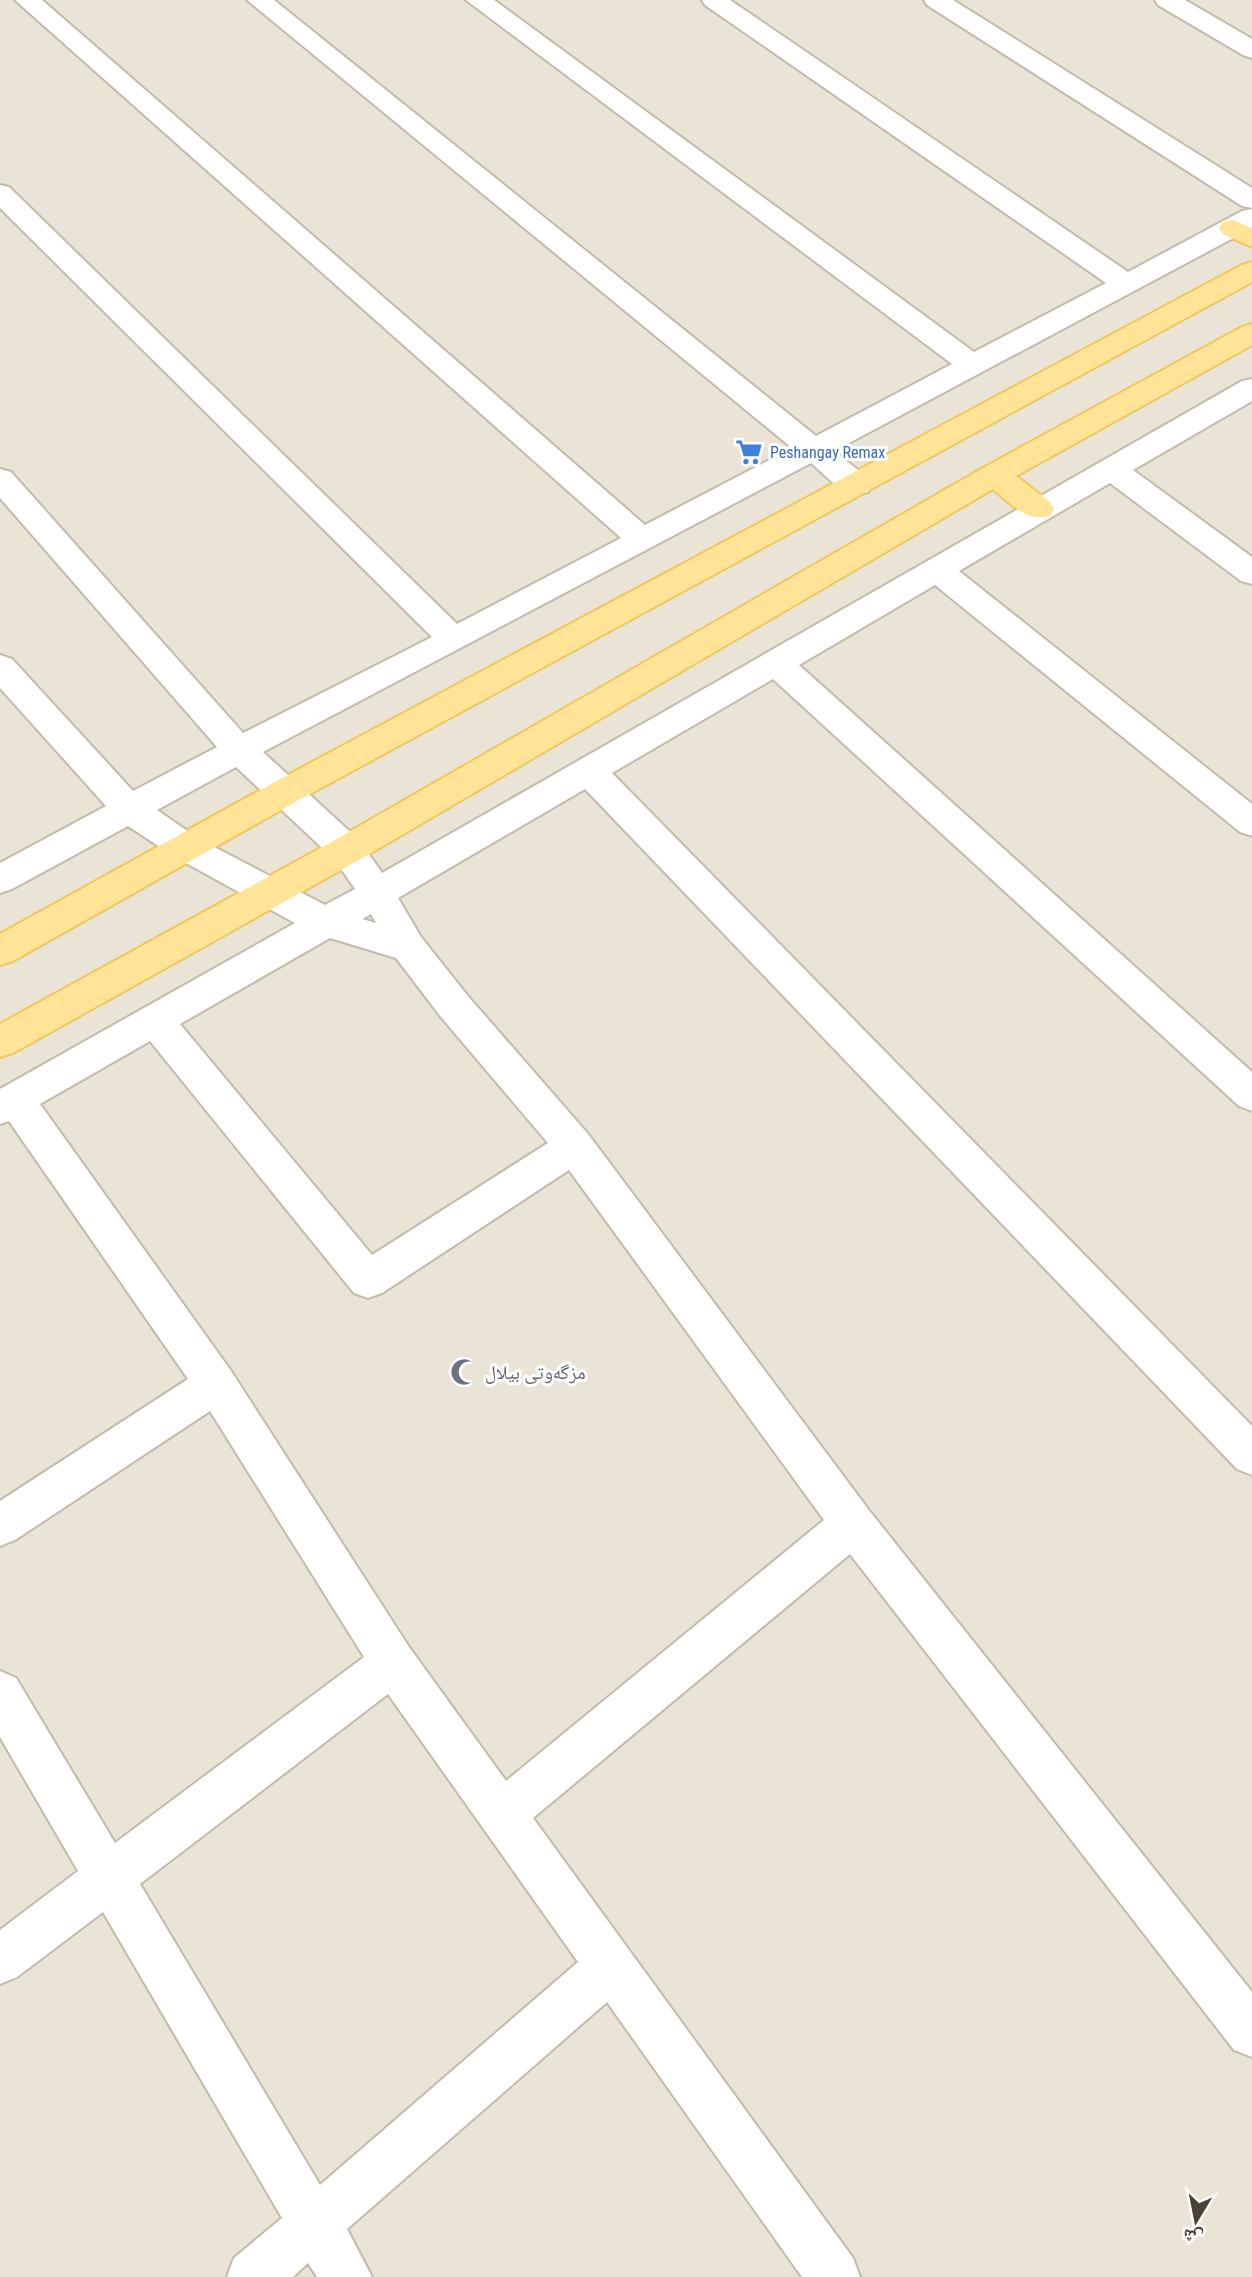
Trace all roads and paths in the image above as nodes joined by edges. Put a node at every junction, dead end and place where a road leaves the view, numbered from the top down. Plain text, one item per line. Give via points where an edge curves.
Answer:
1 (27, 0) edge
2 (259, 0) edge
3 (478, 0) edge
4 (714, 0) edge
5 (936, 0) edge
6 (1167, 0) edge
7 (1252, 50) edge
8 (0, 193) edge
9 (1252, 200) edge
10 (1246, 228) edge
11 (1252, 271) edge
12 (1126, 284) junction
13 (1252, 333) edge
14 (972, 365) junction
15 (1252, 388) edge
16 (813, 449) junction
17 (1110, 468) junction
18 (993, 475) junction
19 (0, 479) edge
20 (857, 485) junction
21 (1040, 509) junction
22 (642, 540) junction
23 (936, 569) junction
24 (1252, 573) edge
25 (454, 640) junction
26 (775, 662) junction
27 (0, 667) edge
28 (239, 750) junction
29 (588, 770) junction
30 (285, 792) junction
31 (130, 810) junction
32 (1252, 823) edge
33 (187, 848) junction
34 (347, 850) junction
35 (0, 878) edge
36 (268, 892) junction
37 (377, 893) junction
38 (325, 922) junction
39 (408, 947) junction
40 (0, 951) edge
41 (155, 1020) junction
42 (0, 1042) edge
43 (1252, 1095) edge
44 (7, 1104) edge
45 (574, 1146) junction
46 (216, 1384) junction
47 (1252, 1455) edge
48 (853, 1524) junction
49 (0, 1525) edge
50 (393, 1663) junction
51 (0, 1694) edge
52 (502, 1814) junction
53 (109, 1878) junction
54 (0, 1960) edge
55 (611, 1966) junction
56 (1252, 2032) edge
57 (315, 2225) junction
58 (253, 2277) edge
59 (345, 2277) edge
60 (834, 2277) edge

1 - 22 street
2 - 16 street
3 - 14 street
4 - 12 street
5 - 9 street
6 - 7 street
8 - 25 street
10 - 12 street
11 - 20 main road
12 - 14 street
13 - 18 main road
14 - 16 street
15 - 17 street
16 - 20 street
16 - 22 street
17 - 21 street
17 - 24 street
18 - 21 main road
18 - 34 main road
19 - 28 street
20 - 30 main road
21 - 23 street
22 - 25 street
23 - 26 street
23 - 32 street
25 - 28 street
26 - 29 street
26 - 43 street
27 - 31 street
28 - 30 street
28 - 31 street
29 - 37 street
29 - 47 street
30 - 33 main road
30 - 34 street
31 - 33 street
31 - 35 street
33 - 36 street
33 - 40 main road
34 - 36 main road
34 - 37 street
36 - 38 street
36 - 42 main road
37 - 38 street
37 - 39 street
38 - 39 street
38 - 41 street
39 - 45 street
41 - 44 street
41 - 45 street via 368,1280
44 - 46 street
45 - 48 street
46 - 49 street
46 - 50 street
48 - 52 street
48 - 56 street
50 - 52 street
50 - 53 street
51 - 53 street
52 - 55 street
53 - 54 street
53 - 57 street
55 - 57 street
55 - 60 street
57 - 58 street
57 - 59 street

